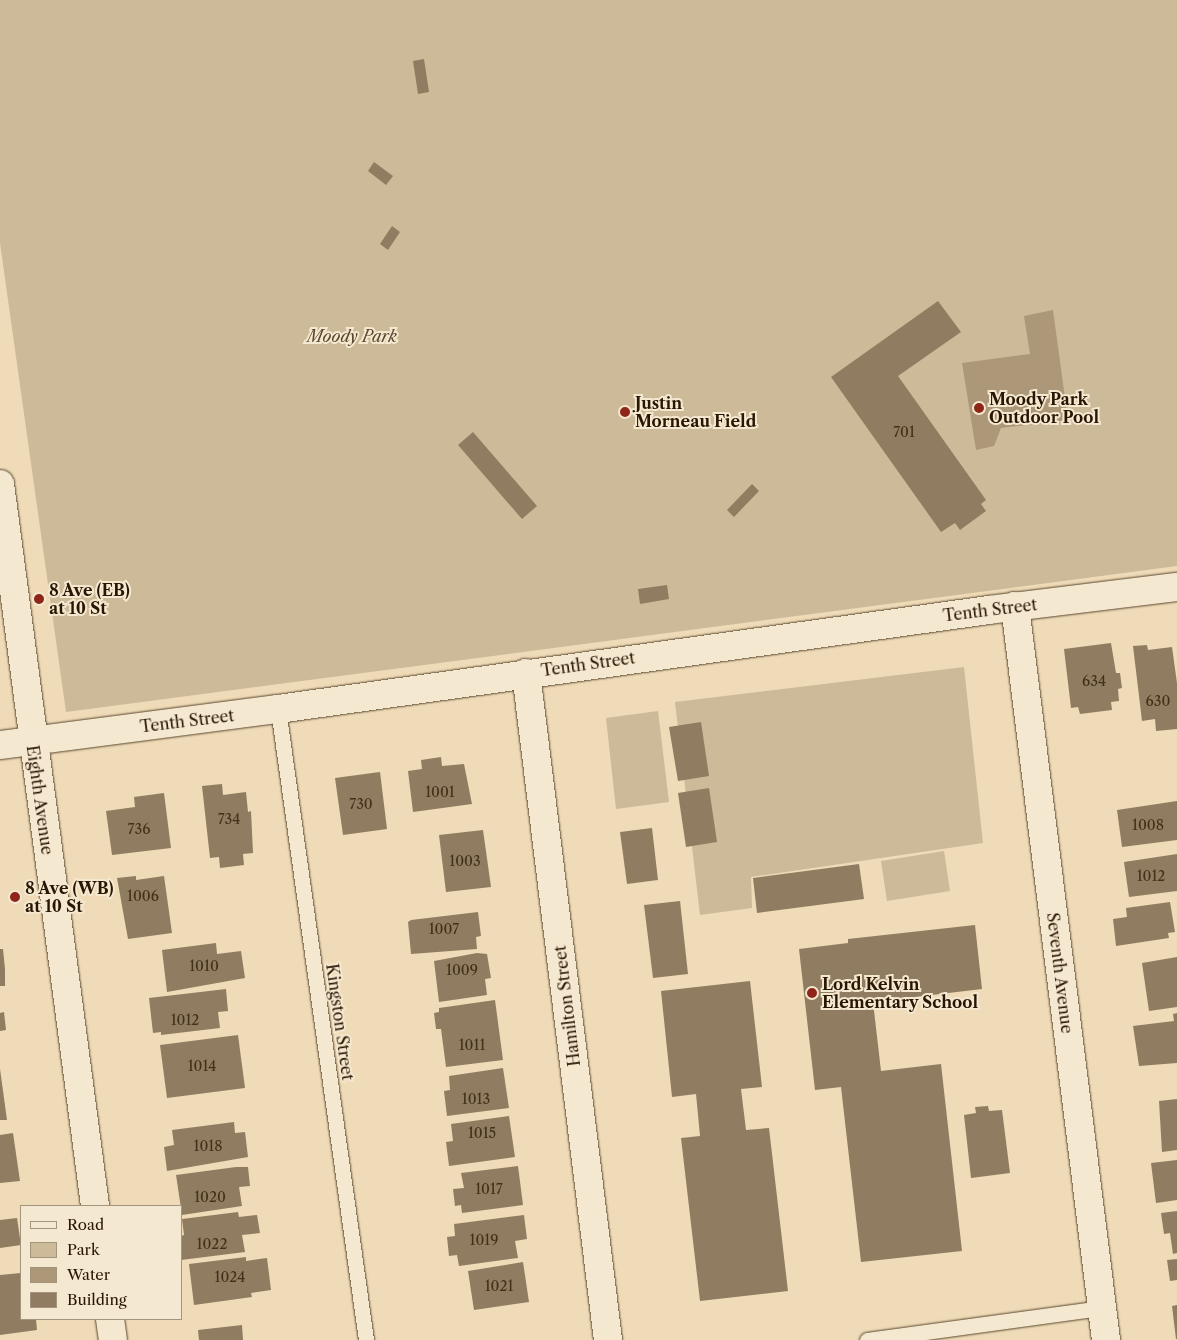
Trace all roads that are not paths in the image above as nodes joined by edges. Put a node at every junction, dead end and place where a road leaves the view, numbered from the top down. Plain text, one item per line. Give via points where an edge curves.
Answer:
1 (0, 484) edge
2 (1177, 587) edge
3 (1014, 606) junction
4 (526, 673) junction
5 (278, 709) junction
6 (32, 741) junction
7 (0, 745) edge
8 (95, 1205) edge
9 (1102, 1308) junction
10 (110, 1320) edge
11 (113, 1340) edge
12 (366, 1340) edge
13 (608, 1340) edge
14 (868, 1340) edge
15 (1106, 1340) edge

1 - 6 street, Eighth Avenue
2 - 3 street, Tenth Street
3 - 4 street, Tenth Street
3 - 9 street, Seventh Avenue
4 - 5 street, Tenth Street
4 - 13 street, Hamilton Street
5 - 6 street, Tenth Street
5 - 12 lane, Kingston Street
6 - 7 street, Tenth Street
6 - 8 street, Eighth Avenue
9 - 14 lane
9 - 15 street, Seventh Avenue
10 - 11 street

